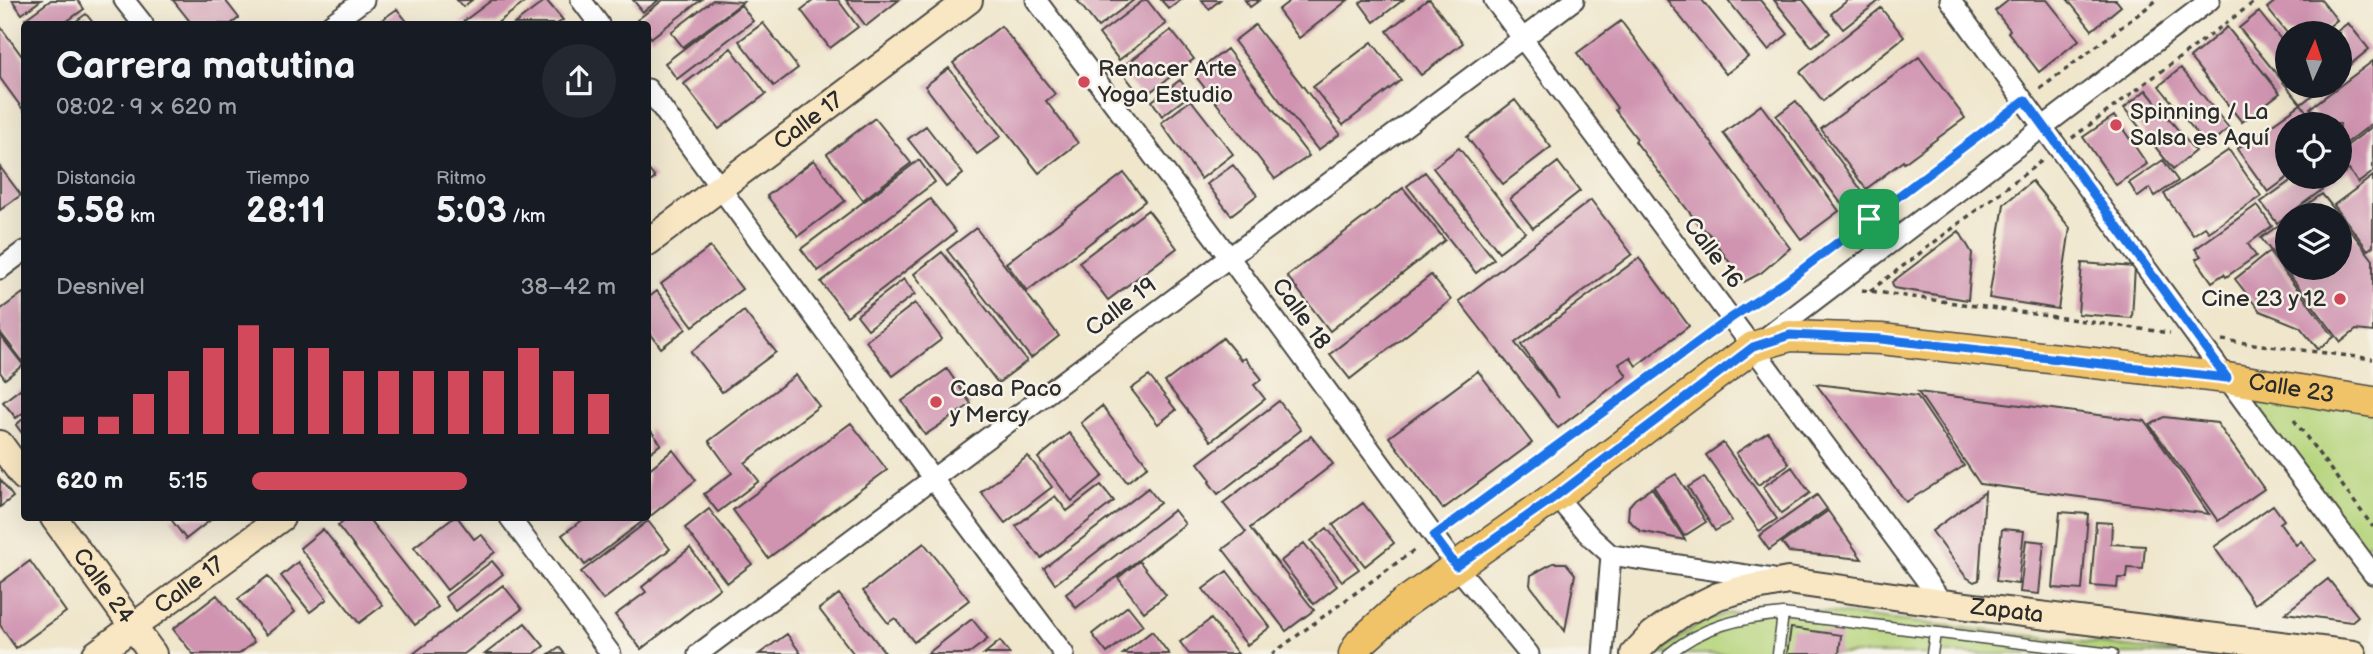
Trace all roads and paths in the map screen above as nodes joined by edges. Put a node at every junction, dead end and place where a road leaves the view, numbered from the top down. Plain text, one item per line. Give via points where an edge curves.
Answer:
1 (124, 0) edge
2 (364, 0) edge
3 (581, 0) edge
4 (969, 0) edge
5 (1036, 0) edge
6 (1494, 0) edge
7 (1574, 0) edge
8 (1950, 0) edge
9 (2158, 0) edge
10 (2210, 0) edge
11 (141, 21) edge
12 (335, 21) edge
13 (597, 21) edge
14 (1523, 38) junction
15 (651, 93) edge
16 (2025, 100) junction
17 (2043, 125) junction
18 (721, 186) junction
19 (651, 240) edge
20 (21, 253) edge
21 (1229, 257) junction
22 (0, 269) edge
23 (1833, 286) junction
24 (1731, 318) junction
25 (2197, 337) junction
26 (1753, 347) junction
27 (2373, 359) edge
28 (2227, 378) junction
29 (2373, 402) edge
30 (2294, 421) dead end
31 (0, 444) edge
32 (21, 473) edge
33 (933, 479) junction
34 (1556, 496) junction
35 (56, 521) edge
36 (277, 521) edge
37 (512, 521) edge
38 (2373, 527) edge
39 (1434, 536) junction
40 (1611, 555) junction
41 (1456, 566) junction
42 (2373, 574) edge
43 (1788, 581) junction
44 (1943, 603) junction
45 (1783, 614) junction
46 (134, 627) junction
47 (1935, 632) junction
48 (1663, 637) edge
49 (1352, 650) edge
50 (1529, 653) edge
51 (96, 654) edge
52 (153, 654) edge
53 (611, 654) edge
54 (698, 654) edge
55 (1064, 654) edge
56 (1272, 654) edge
57 (1605, 654) edge
58 (1634, 654) edge
59 (1778, 654) edge
60 (1933, 654) edge
61 (2109, 654) edge
62 (2353, 654) edge

1 - 11 street
2 - 12 street
3 - 13 street
4 - 18 street, Calle 17
5 - 21 street, Calle 18
6 - 14 street, Calle 16
7 - 14 street, Calle 19
8 - 16 street
9 - 16 path
10 - 17 street
14 - 21 street, Calle 19
14 - 24 street, Calle 16
15 - 18 street
16 - 17 street
16 - 24 path via 1791,278
17 - 23 street
17 - 25 street
18 - 19 street, Calle 17
18 - 33 street
20 - 22 street
21 - 33 street, Calle 19
21 - 39 street, Calle 18
23 - 25 path
23 - 26 street
24 - 26 street, Calle 16
24 - 39 path
25 - 27 path
25 - 28 street
26 - 28 main road, Calle 23 via 1790,335 1881,339
26 - 34 main road, Calle 23
26 - 44 street, Calle 16
28 - 29 main road, Calle 23
28 - 42 street
30 - 38 path
31 - 32 street
33 - 54 street, Calle 19
33 - 55 street
34 - 40 street
34 - 41 main road, Calle 23
35 - 46 street, Calle 24
36 - 46 street, Calle 17
37 - 53 street
39 - 41 street, Calle 18
39 - 56 path
40 - 43 street
40 - 57 street
41 - 49 main road, Calle 23 via 1403,604
41 - 50 street, Calle 18
43 - 44 street, Zapata
43 - 48 street, Zapata via 1717,596
44 - 62 street, Zapata
45 - 47 lane
45 - 48 lane via 1728,622 1684,641
45 - 59 lane
46 - 51 street, Calle 17
46 - 52 street, Calle 24
47 - 60 lane
47 - 61 lane
48 - 57 street
48 - 58 street, Zapata

